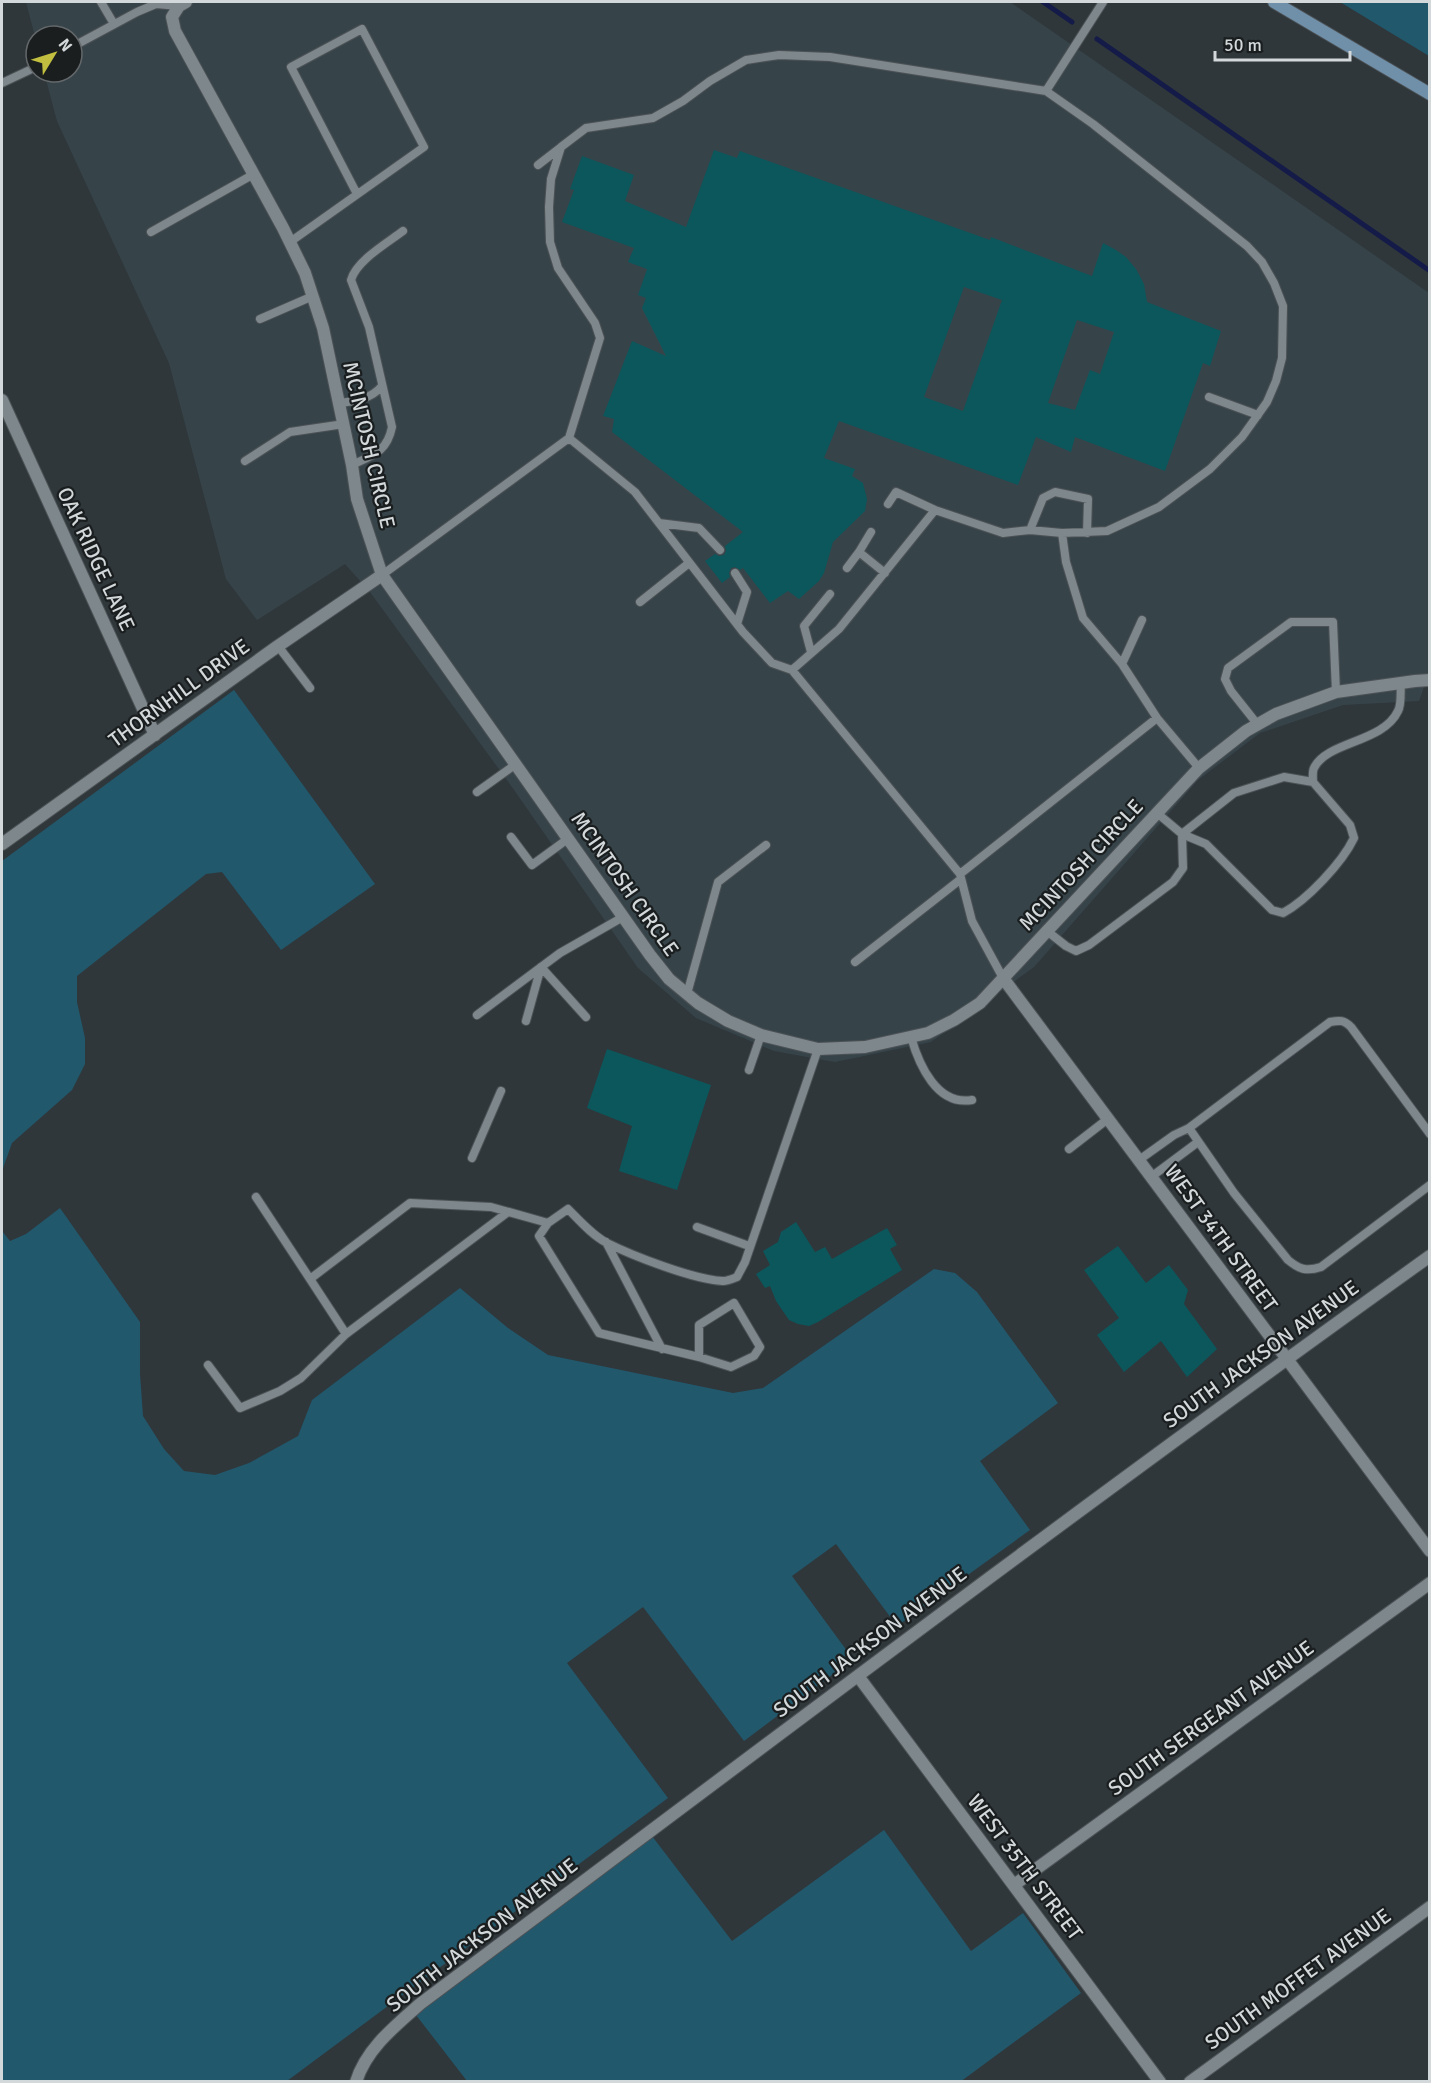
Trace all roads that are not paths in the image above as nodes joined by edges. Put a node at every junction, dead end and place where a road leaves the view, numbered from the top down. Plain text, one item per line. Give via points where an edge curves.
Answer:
1 (101, 2) edge
2 (1102, 2) edge
3 (1274, 2) edge
4 (182, 4) edge
5 (114, 24) junction
6 (84, 40) edge
7 (24, 73) edge
8 (2, 83) edge
9 (1046, 92) junction
10 (1430, 94) edge
11 (561, 147) junction
12 (538, 165) dead end
13 (254, 174) junction
14 (357, 194) junction
15 (403, 231) dead end
16 (151, 232) dead end
17 (290, 242) junction
18 (313, 296) junction
19 (260, 319) dead end
20 (382, 386) junction
21 (1209, 397) dead end
22 (2, 400) edge
23 (340, 403) junction
24 (1258, 415) junction
25 (344, 424) junction
26 (569, 438) junction
27 (245, 461) dead end
28 (352, 465) junction
29 (888, 504) dead end
30 (935, 510) junction
31 (659, 523) junction
32 (1030, 530) junction
33 (871, 532) dead end
34 (1062, 533) junction
35 (1087, 533) junction
36 (720, 550) dead end
37 (859, 552) junction
38 (689, 563) junction
39 (847, 568) dead end
40 (735, 573) dead end
41 (885, 573) junction
42 (382, 575) junction
43 (830, 594) dead end
44 (640, 602) dead end
45 (1142, 620) dead end
46 (737, 624) junction
47 (278, 646) junction
48 (811, 652) junction
49 (1122, 664) junction
50 (792, 670) junction
51 (1430, 680) edge
52 (1401, 683) junction
53 (310, 688) dead end
54 (1336, 692) junction
55 (1157, 718) junction
56 (1258, 724) junction
57 (155, 735) junction
58 (516, 764) junction
59 (1199, 768) junction
60 (1313, 782) junction
61 (477, 792) dead end
62 (1157, 813) junction
63 (1182, 834) junction
64 (511, 837) dead end
65 (568, 838) junction
66 (2, 844) edge
67 (766, 845) dead end
68 (960, 877) junction
69 (623, 917) junction
70 (1047, 931) junction
71 (855, 963) dead end
72 (541, 967) junction
73 (1003, 978) junction
74 (687, 994) junction
75 (477, 1015) dead end
76 (586, 1017) dead end
77 (526, 1021) dead end
78 (761, 1035) junction
79 (911, 1037) junction
80 (819, 1048) junction
81 (749, 1070) dead end
82 (501, 1091) dead end
83 (972, 1100) dead end
84 (1109, 1119) junction
85 (1189, 1128) junction
86 (1430, 1134) edge
87 (1198, 1142) junction
88 (1069, 1149) dead end
89 (472, 1158) dead end
90 (1138, 1160) junction
91 (1151, 1176) junction
92 (1430, 1185) edge
93 (256, 1197) dead end
94 (508, 1212) junction
95 (548, 1223) junction
96 (697, 1227) dead end
97 (606, 1242) junction
98 (749, 1246) junction
99 (1430, 1256) edge
100 (310, 1279) junction
101 (346, 1334) junction
102 (662, 1349) junction
103 (699, 1357) junction
104 (1286, 1359) junction
105 (208, 1365) dead end
106 (1430, 1551) edge
107 (1430, 1583) edge
108 (858, 1676) junction
109 (1014, 1885) junction
110 (1430, 1907) edge
111 (356, 2082) edge
112 (1161, 2082) edge
113 (1190, 2082) edge

1 - 5 lane
2 - 9 lane
3 - 10 main road
4 - 5 lane via 156,4
4 - 13 street, MCINTOSH CIRCLE via 171,17 175,31
5 - 6 lane
7 - 8 lane
9 - 11 lane via 830,57 779,55 746,60 653,118 586,128
9 - 24 lane via 1238,238 1262,262 1283,306 1283,332 1276,381
11 - 12 lane
11 - 26 lane via 551,178 550,242 558,268 595,323 600,338
13 - 16 lane
13 - 17 street, MCINTOSH CIRCLE
14 - 14 lane via 424,147 362,29 291,67
14 - 17 lane
15 - 20 lane via 362,262 351,280 369,327
17 - 18 street, MCINTOSH CIRCLE
18 - 19 lane
18 - 23 street, MCINTOSH CIRCLE
20 - 23 lane via 375,395
20 - 28 lane via 392,427 390,437 385,447
21 - 24 lane
22 - 57 street, OAK RIDGE LANE
23 - 25 street, MCINTOSH CIRCLE
24 - 35 lane via 1210,469 1159,507 1107,531
25 - 27 lane via 290,432
25 - 28 street, MCINTOSH CIRCLE
26 - 31 lane via 635,492
26 - 42 lane
28 - 42 street, MCINTOSH CIRCLE via 357,499
29 - 30 lane via 896,492
30 - 32 lane via 1003,533
30 - 41 lane
31 - 36 lane via 699,528
31 - 38 lane
32 - 34 lane
32 - 35 lane via 1043,498 1056,492 1088,499
33 - 37 lane
34 - 35 lane
34 - 49 lane via 1066,562 1083,618
37 - 39 lane
37 - 41 lane
38 - 44 lane
38 - 46 lane
40 - 46 lane via 747,592
41 - 48 lane via 838,629
42 - 47 street, THORNHILL DRIVE
42 - 58 street, MCINTOSH CIRCLE
43 - 48 lane via 804,626
45 - 49 lane
46 - 50 lane via 772,663
47 - 53 lane
47 - 57 street, THORNHILL DRIVE
48 - 50 lane
49 - 55 lane
50 - 68 lane
51 - 52 street, MCINTOSH CIRCLE
52 - 54 street, MCINTOSH CIRCLE
52 - 60 lane via 1400,710 1389,724 1323,757 1313,769
54 - 56 street, MCINTOSH CIRCLE
54 - 56 lane via 1333,622 1291,622 1228,668 1225,679 1231,691
55 - 59 lane
55 - 68 lane
56 - 59 street, MCINTOSH CIRCLE
57 - 66 street, THORNHILL DRIVE
58 - 61 lane
58 - 65 street, MCINTOSH CIRCLE
59 - 62 street, MCINTOSH CIRCLE
60 - 63 lane via 1284,777 1234,793
60 - 63 lane via 1350,825 1354,838 1347,853 1297,905 1284,913 1272,910 1206,844
62 - 63 lane
62 - 70 street, MCINTOSH CIRCLE
63 - 70 lane via 1183,868 1173,882 1089,945 1076,951
64 - 65 lane via 532,865
65 - 69 street, MCINTOSH CIRCLE
67 - 74 lane via 718,882
68 - 71 lane
68 - 73 lane via 972,921
69 - 72 lane
69 - 74 street, MCINTOSH CIRCLE via 669,979
70 - 73 street, MCINTOSH CIRCLE
72 - 75 lane
72 - 76 lane
72 - 77 lane
73 - 79 street, MCINTOSH CIRCLE via 980,1003 954,1020
73 - 84 street, WEST 34TH STREET
74 - 78 street, MCINTOSH CIRCLE via 728,1021
78 - 80 street, MCINTOSH CIRCLE
78 - 81 lane
79 - 80 street, MCINTOSH CIRCLE via 865,1047
79 - 83 lane via 917,1057 938,1090 961,1102
80 - 98 lane
82 - 89 lane
84 - 88 lane
84 - 90 street, WEST 34TH STREET
85 - 86 lane via 1330,1022 1340,1020 1351,1027
85 - 87 lane
85 - 90 lane
87 - 91 lane
87 - 92 lane via 1288,1260 1305,1270 1321,1267
90 - 91 street, WEST 34TH STREET
91 - 104 street, WEST 34TH STREET
93 - 100 lane
94 - 95 lane
94 - 100 lane via 491,1207 410,1203
94 - 101 lane
95 - 97 lane via 568,1209
95 - 102 lane via 539,1236 599,1333
96 - 98 lane
97 - 98 lane via 650,1261 725,1281 737,1277
97 - 102 lane
99 - 104 street, SOUTH JACKSON AVENUE
100 - 101 lane
101 - 105 lane via 302,1378 240,1408
102 - 103 lane
103 - 103 lane via 731,1367 754,1356 760,1347 734,1303 699,1325
104 - 106 street, WEST 34TH STREET
104 - 108 street, SOUTH JACKSON AVENUE
107 - 109 street, SOUTH SERGEANT AVENUE
108 - 109 street, WEST 35TH STREET
108 - 111 street, SOUTH JACKSON AVENUE via 420,2004 374,2047
109 - 112 street, WEST 35TH STREET
110 - 113 street, SOUTH MOFFET AVENUE

